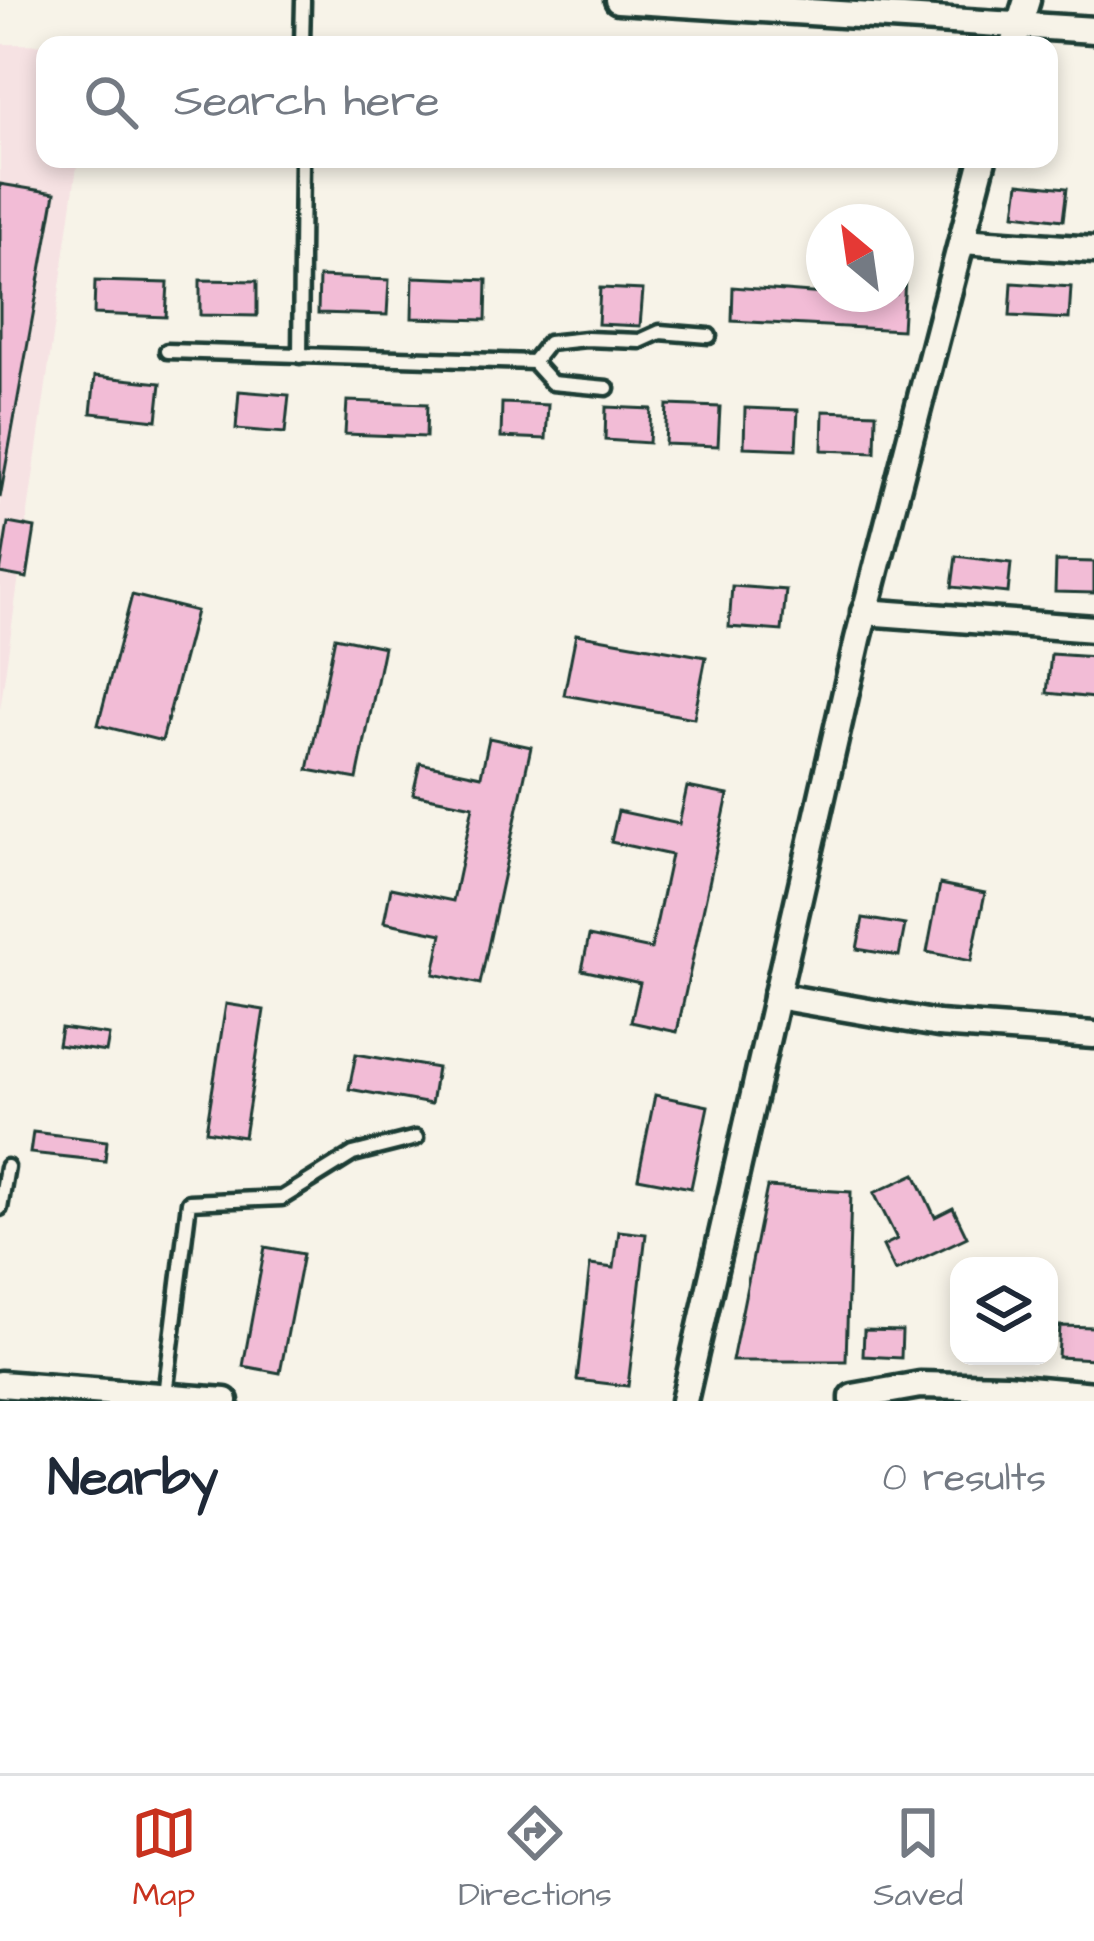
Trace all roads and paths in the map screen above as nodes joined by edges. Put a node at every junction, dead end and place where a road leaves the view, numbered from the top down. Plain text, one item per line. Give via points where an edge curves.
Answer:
1 (302, 0) edge
2 (618, 0) edge
3 (1027, 0) edge
4 (665, 2) edge
5 (800, 6) edge
6 (906, 9) edge
7 (1094, 30) edge
8 (1015, 35) edge
9 (302, 36) edge
10 (302, 168) edge
11 (981, 168) edge
12 (962, 241) junction
13 (1094, 250) edge
14 (709, 336) dead end
15 (167, 351) dead end
16 (300, 356) junction
17 (533, 362) junction
18 (607, 388) dead end
19 (864, 612) junction
20 (1094, 628) edge
21 (776, 996) junction
22 (1094, 1035) edge
23 (416, 1138) dead end
24 (7, 1167) dead end
25 (0, 1208) edge
26 (0, 1384) edge
27 (1094, 1395) edge
28 (165, 1396) junction
29 (225, 1401) edge
30 (684, 1401) edge
31 (853, 1401) edge

1 - 9 lane
2 - 4 street
3 - 8 street
4 - 5 street
5 - 6 street
6 - 8 street
7 - 8 street
10 - 16 lane
11 - 12 street
12 - 13 street
12 - 19 street
14 - 17 lane via 660,332 640,340 548,343
15 - 16 lane
16 - 17 lane
17 - 18 lane via 553,383
19 - 20 street
19 - 21 street
21 - 22 street via 938,1024
21 - 30 street
23 - 28 lane via 353,1154 282,1198 189,1202
24 - 25 lane
26 - 28 street
27 - 31 street via 920,1385
28 - 29 street

